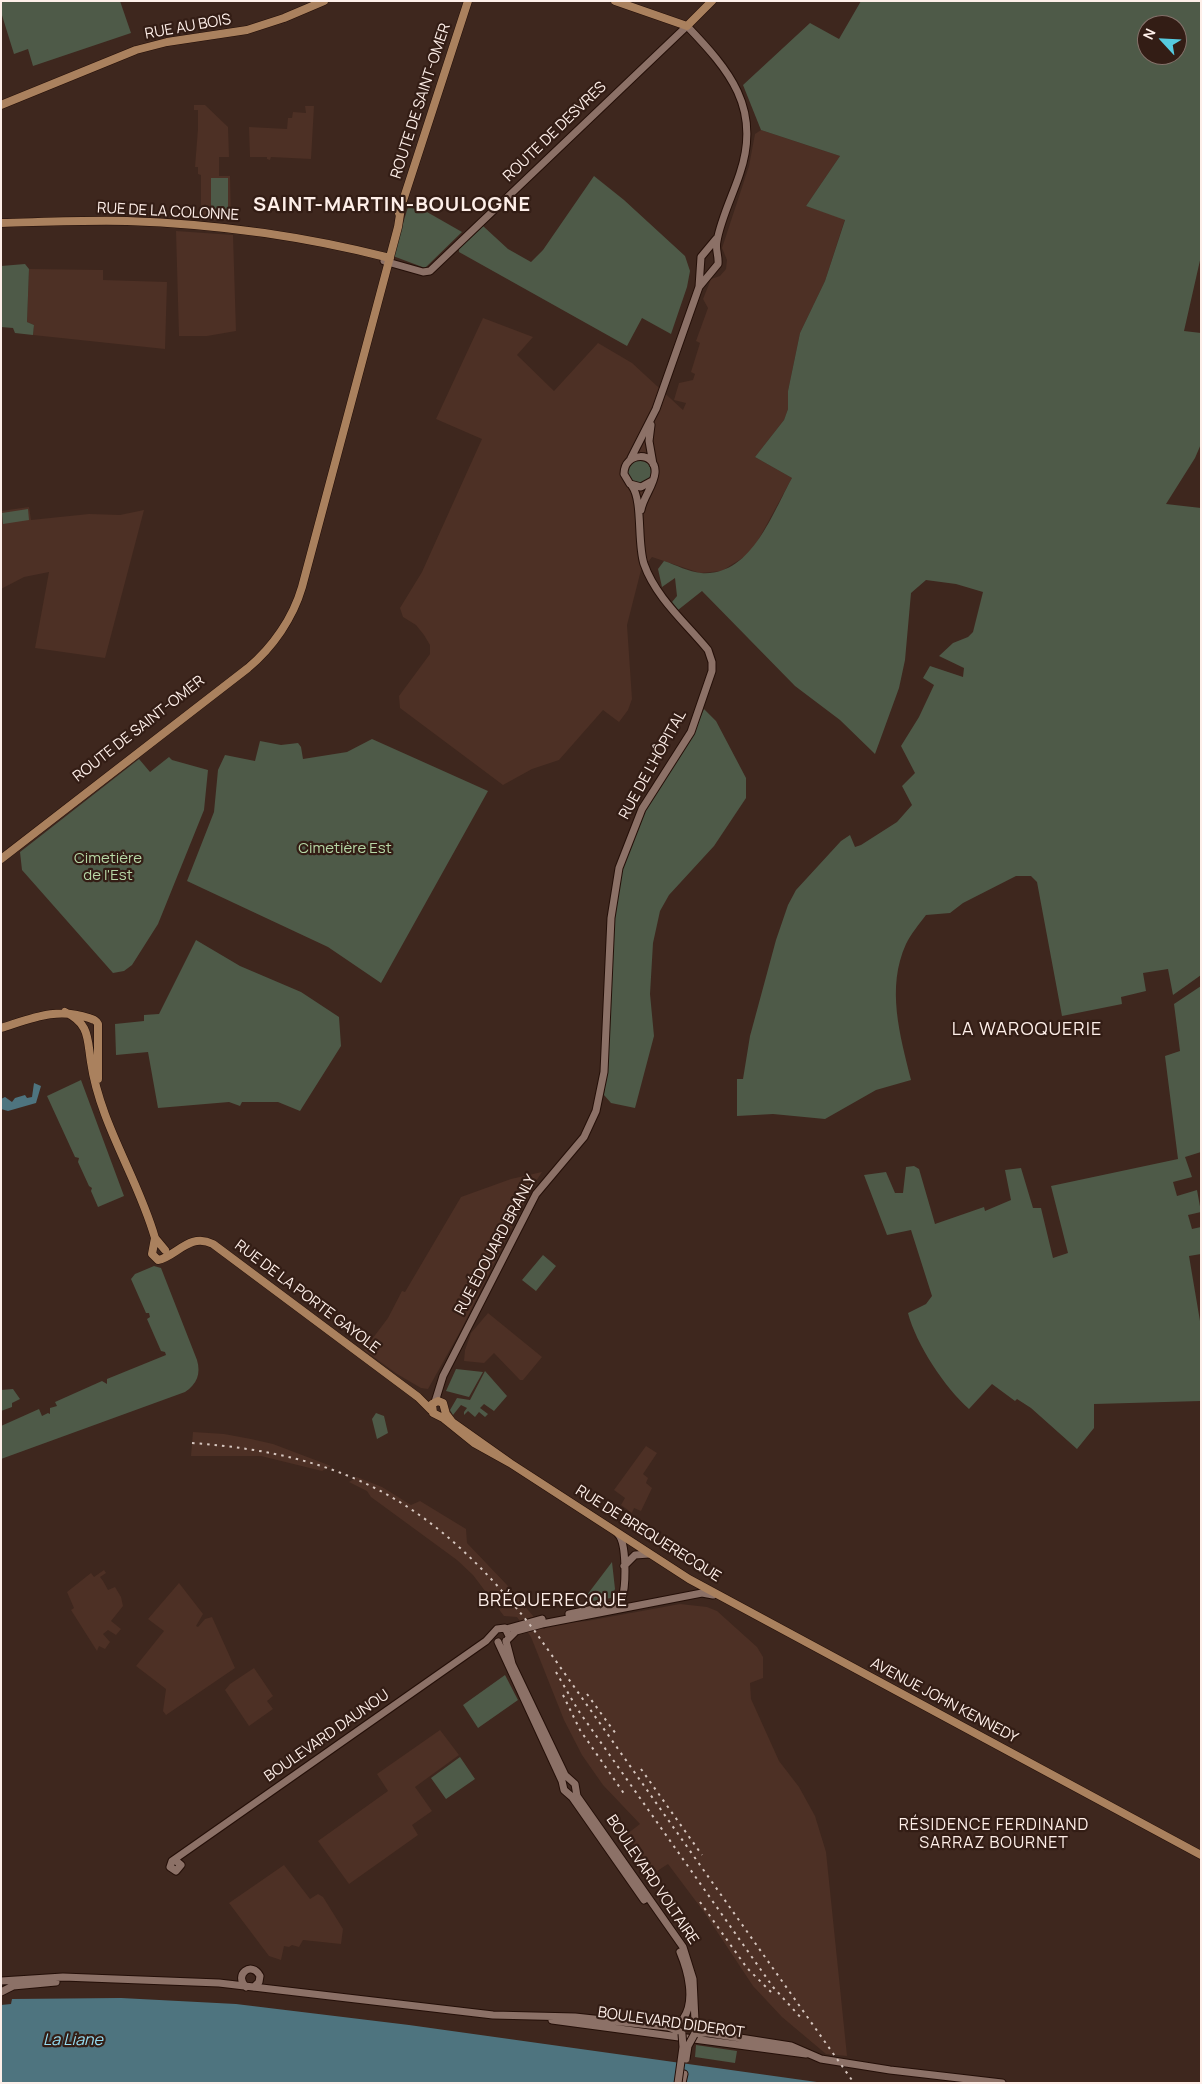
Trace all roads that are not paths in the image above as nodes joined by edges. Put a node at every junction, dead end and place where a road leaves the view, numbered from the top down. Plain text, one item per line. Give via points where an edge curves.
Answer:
1 (324, 1) edge
2 (468, 1) edge
3 (615, 1) edge
4 (712, 1) edge
5 (687, 26) junction
6 (1, 105) edge
7 (1, 223) edge
8 (718, 236) junction
9 (705, 253) junction
10 (716, 256) junction
11 (387, 260) junction
12 (701, 265) junction
13 (712, 270) junction
14 (700, 287) junction
15 (656, 409) junction
16 (631, 458) junction
17 (653, 464) junction
18 (652, 481) junction
19 (632, 486) junction
20 (639, 530) junction
21 (275, 639) junction
22 (1, 853) edge
23 (1, 859) edge
24 (65, 1012) junction
25 (90, 1018) junction
26 (1, 1028) edge
27 (85, 1028) junction
28 (97, 1028) junction
29 (103, 1106) junction
30 (579, 1143) joint
31 (437, 1407) junction
32 (612, 1529) junction
33 (649, 1554) junction
34 (624, 1567) junction
35 (624, 1586) junction
36 (728, 1601) junction
37 (642, 1603) junction
38 (774, 1626) joint
39 (507, 1635) junction
40 (496, 1639) junction
41 (567, 1783) junction
42 (571, 1791) junction
43 (1201, 1855) edge
44 (178, 1862) dead end
45 (242, 1975) junction
46 (260, 1977) junction
47 (86, 1979) junction
48 (1, 1981) edge
49 (219, 1983) junction
50 (250, 1987) junction
51 (289, 1990) junction
52 (1, 1992) edge
53 (532, 2017) junction
54 (681, 2020) junction
55 (696, 2022) junction
56 (662, 2027) junction
57 (680, 2033) junction
58 (694, 2034) junction
59 (715, 2034) junction
60 (806, 2054) junction
61 (678, 2083) edge
62 (682, 2083) edge
63 (1002, 2083) edge

1 - 6 main road, RUE AU BOIS via 280,20 240,32 167,42 131,52
2 - 11 main road, ROUTE DE SAINT-OMER
3 - 5 main road
4 - 5 main road, ROUTE DE DESVRES
5 - 8 street via 729,73 740,93 746,122 743,164
5 - 11 street, ROUTE DE DESVRES via 428,272
7 - 11 main road, RUE DE LA COLONNE via 126,221 241,230 306,238
8 - 9 street
8 - 10 street
9 - 10 street via 711,252
9 - 12 street via 701,257
10 - 13 street via 718,264
11 - 21 main road, ROUTE DE SAINT-OMER via 301,590
12 - 13 street
12 - 14 street
13 - 14 street
14 - 15 street
15 - 16 street
15 - 17 street via 650,433
16 - 17 street via 643,456
16 - 19 street via 624,472
17 - 18 street
18 - 19 street via 644,487
18 - 20 street via 642,505
19 - 20 street via 637,494
20 - 30 street, RUE DE L'HÔPITAL via 644,564 660,593 708,650 712,671 690,732 644,806 630,834 619,868 611,918 602,1087 592,1120
21 - 22 main road, ROUTE DE SAINT-OMER via 254,659
21 - 23 main road, ROUTE DE SAINT-OMER via 255,662 204,703
24 - 25 main road
24 - 26 main road
24 - 27 main road
25 - 27 main road via 85,1021
25 - 28 main road via 96,1021
27 - 28 main road via 92,1032
27 - 29 main road via 94,1082
28 - 29 main road via 98,1078
29 - 31 main road, RUE DE LA PORTE GAYOLE via 161,1250 174,1250 199,1241 214,1244
30 - 31 street, RUE ÉDOUARD BRANLY via 536,1194 448,1368
31 - 32 main road, RUE DE BREQUERECQUE via 454,1424
32 - 33 main road, RUE DE BREQUERECQUE
32 - 34 street via 623,1541
33 - 34 street via 635,1555
33 - 36 main road, RUE DE BREQUERECQUE
34 - 35 street
35 - 37 street via 626,1603
35 - 39 street via 623,1596 616,1604 520,1624
36 - 37 street via 705,1592
36 - 38 main road, RUE DE BREQUERECQUE
37 - 39 street via 544,1623
38 - 43 main road, AVENUE JOHN KENNEDY
39 - 40 street
39 - 40 street, BOULEVARD DAUNOU via 498,1628
39 - 41 street, BOULEVARD VOLTAIRE via 512,1664
40 - 41 street, BOULEVARD VOLTAIRE
40 - 44 street, BOULEVARD DAUNOU
41 - 42 street, BOULEVARD VOLTAIRE via 574,1784
41 - 42 street, BOULEVARD VOLTAIRE via 563,1789
42 - 54 street, BOULEVARD VOLTAIRE via 680,1952 689,1989 688,2009
42 - 55 street, BOULEVARD VOLTAIRE via 682,1947 693,1979
45 - 46 street via 252,1968
45 - 49 street, BOULEVARD DIDEROT
45 - 50 street via 242,1982
46 - 50 street via 259,1983
46 - 51 street, BOULEVARD DIDEROT via 268,1984
47 - 48 street, BOULEVARD DIDEROT
47 - 49 street, BOULEVARD DIDEROT
47 - 52 street, BOULEVARD DIDEROT via 13,1986
49 - 50 street, BOULEVARD DIDEROT
50 - 51 street, BOULEVARD DIDEROT
51 - 53 street, BOULEVARD DIDEROT
53 - 56 street, BOULEVARD DIDEROT via 579,2017
53 - 60 street, BOULEVARD DIDEROT
54 - 55 street via 689,2018
54 - 56 street, BOULEVARD DIDEROT
54 - 57 street
55 - 58 street
55 - 59 street, BOULEVARD DIDEROT
56 - 57 street, BOULEVARD DIDEROT
57 - 58 street, bridge via 688,2037
57 - 61 street, bridge via 683,2047
58 - 59 street, BOULEVARD DIDEROT
58 - 62 street, bridge via 688,2046
59 - 60 street, BOULEVARD DIDEROT via 791,2046
60 - 63 street, BOULEVARD DIDEROT via 890,2070

